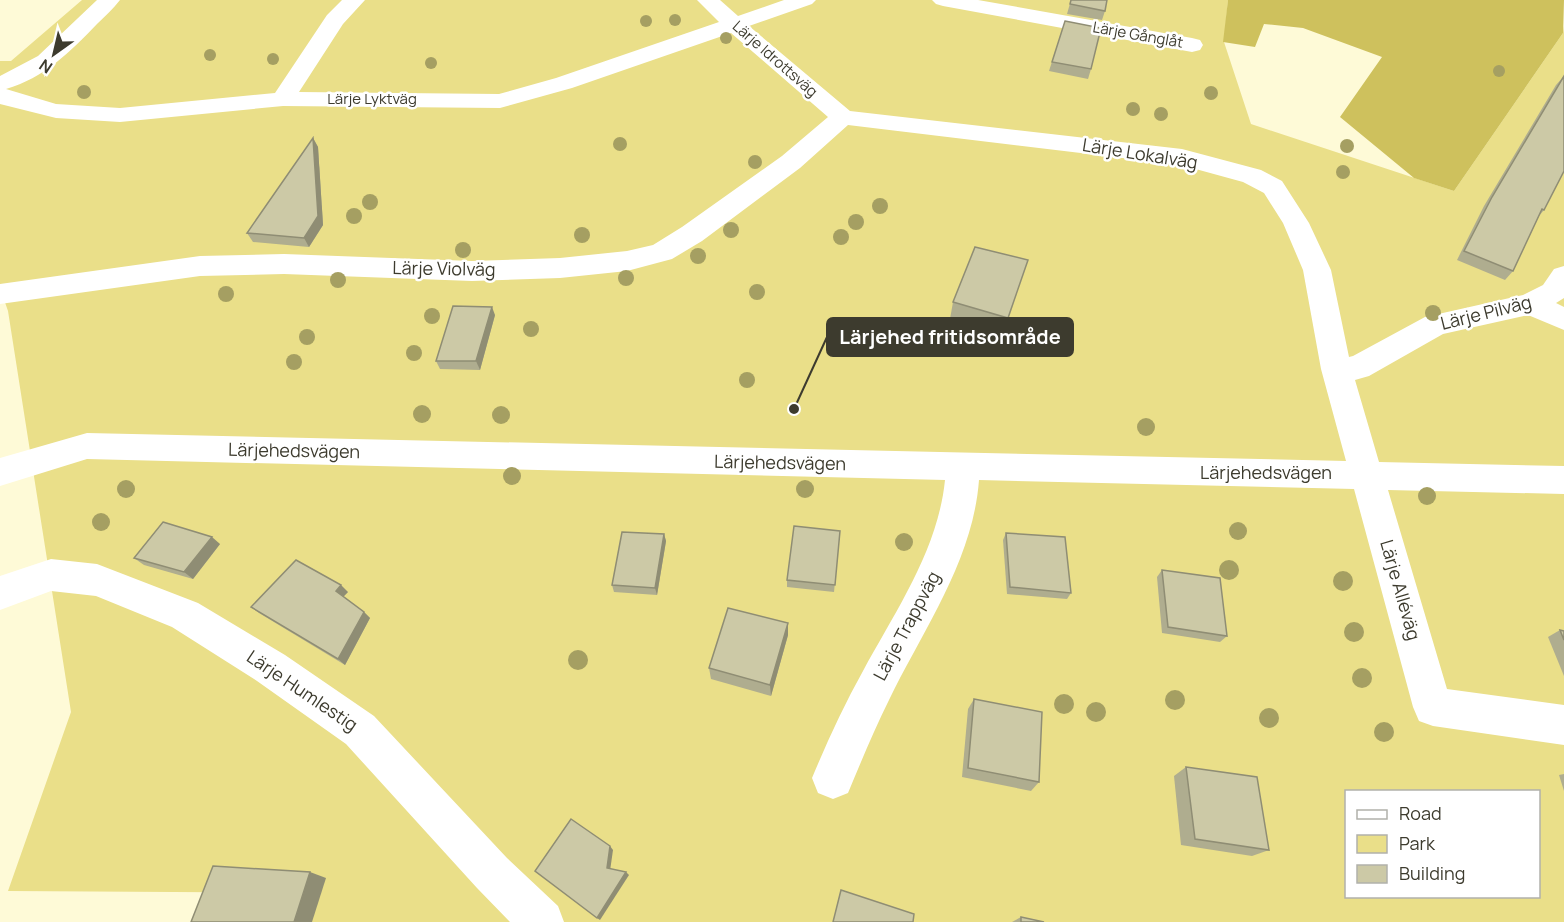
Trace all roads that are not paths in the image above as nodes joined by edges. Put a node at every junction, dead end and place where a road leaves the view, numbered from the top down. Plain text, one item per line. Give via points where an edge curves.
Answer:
1 (109, 0) edge
2 (354, 0) edge
3 (708, 0) edge
4 (805, 0) edge
5 (943, 0) edge
6 (734, 23) junction
7 (1192, 45) dead end
8 (0, 84) edge
9 (0, 95) edge
10 (283, 99) junction
11 (843, 117) junction
12 (1564, 276) edge
13 (0, 294) edge
14 (1530, 304) junction
15 (1564, 319) edge
16 (1336, 369) junction
17 (963, 467) junction
18 (0, 472) edge
19 (1365, 474) junction
20 (1564, 480) edge
21 (0, 593) edge
22 (1564, 725) edge
23 (833, 778) dead end
24 (542, 922) edge

1 - 8 street via 42,65 20,79
2 - 10 street via 335,20
3 - 6 street, Lärje Idrottsväg
4 - 6 street, Lärje Lyktväg
5 - 7 street, Lärje Gånglåt
6 - 10 street, Lärje Lyktväg via 564,83 500,101
6 - 11 street, Lärje Idrottsväg
9 - 10 street, Lärje Lyktväg via 56,111 120,115
11 - 13 street, Lärje Violväg via 791,162 692,234 662,252 627,261 472,271 284,264 200,267
11 - 16 street, Lärje Lokalväg via 1182,157 1252,176 1273,187 1296,223 1317,270
12 - 14 street, Lärje Pilväg via 1553,292
14 - 15 street
14 - 16 street, Lärje Pilväg via 1435,325 1358,368
16 - 19 street, Lärje Lokalväg
17 - 18 street, Lärjehedsvägen via 87,446
17 - 19 street, Lärjehedsvägen
17 - 23 street, Lärje Trappväg via 960,502 934,579 875,687
19 - 20 street, Lärjehedsvägen
19 - 22 street, Lärje Alléväg via 1433,707
21 - 24 street, Lärje Humlestig via 51,575 97,580 185,615 360,730

